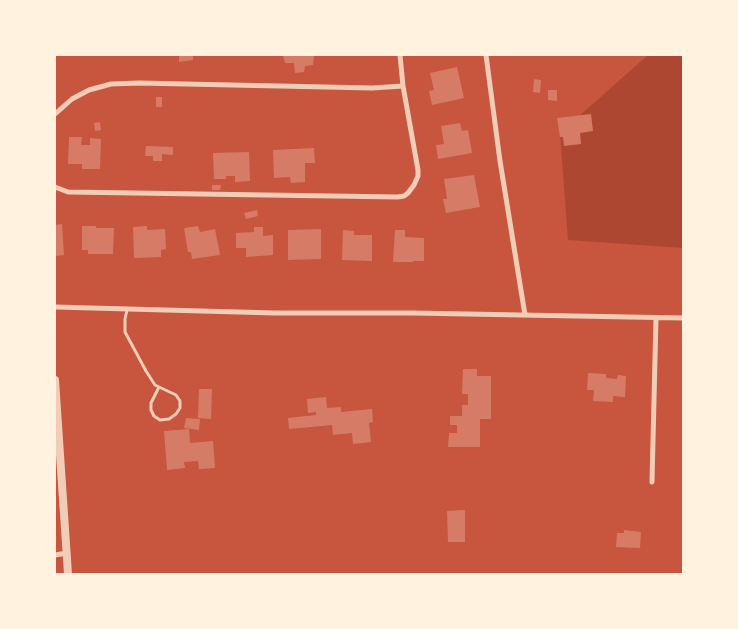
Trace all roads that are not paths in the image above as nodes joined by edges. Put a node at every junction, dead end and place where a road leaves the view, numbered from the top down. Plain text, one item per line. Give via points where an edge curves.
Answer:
1 (400, 55) edge
2 (486, 55) edge
3 (403, 86) junction
4 (55, 114) edge
5 (55, 188) edge
6 (55, 307) edge
7 (127, 309) junction
8 (525, 316) junction
9 (656, 318) junction
10 (683, 318) edge
11 (55, 380) edge
12 (159, 387) junction
13 (57, 437) edge
14 (652, 482) dead end
15 (66, 554) junction
16 (55, 555) edge
17 (68, 574) edge

1 - 3 street
2 - 8 street
3 - 4 street via 110,84 72,99
3 - 5 street via 418,170 414,186 404,196 68,192
6 - 7 street
7 - 8 street
7 - 12 lane via 124,332
8 - 9 street
9 - 10 street
9 - 14 street
11 - 13 street
12 - 12 lane via 176,395 180,401 180,408 169,419 160,420 151,410
13 - 15 street
15 - 16 street
15 - 17 street

